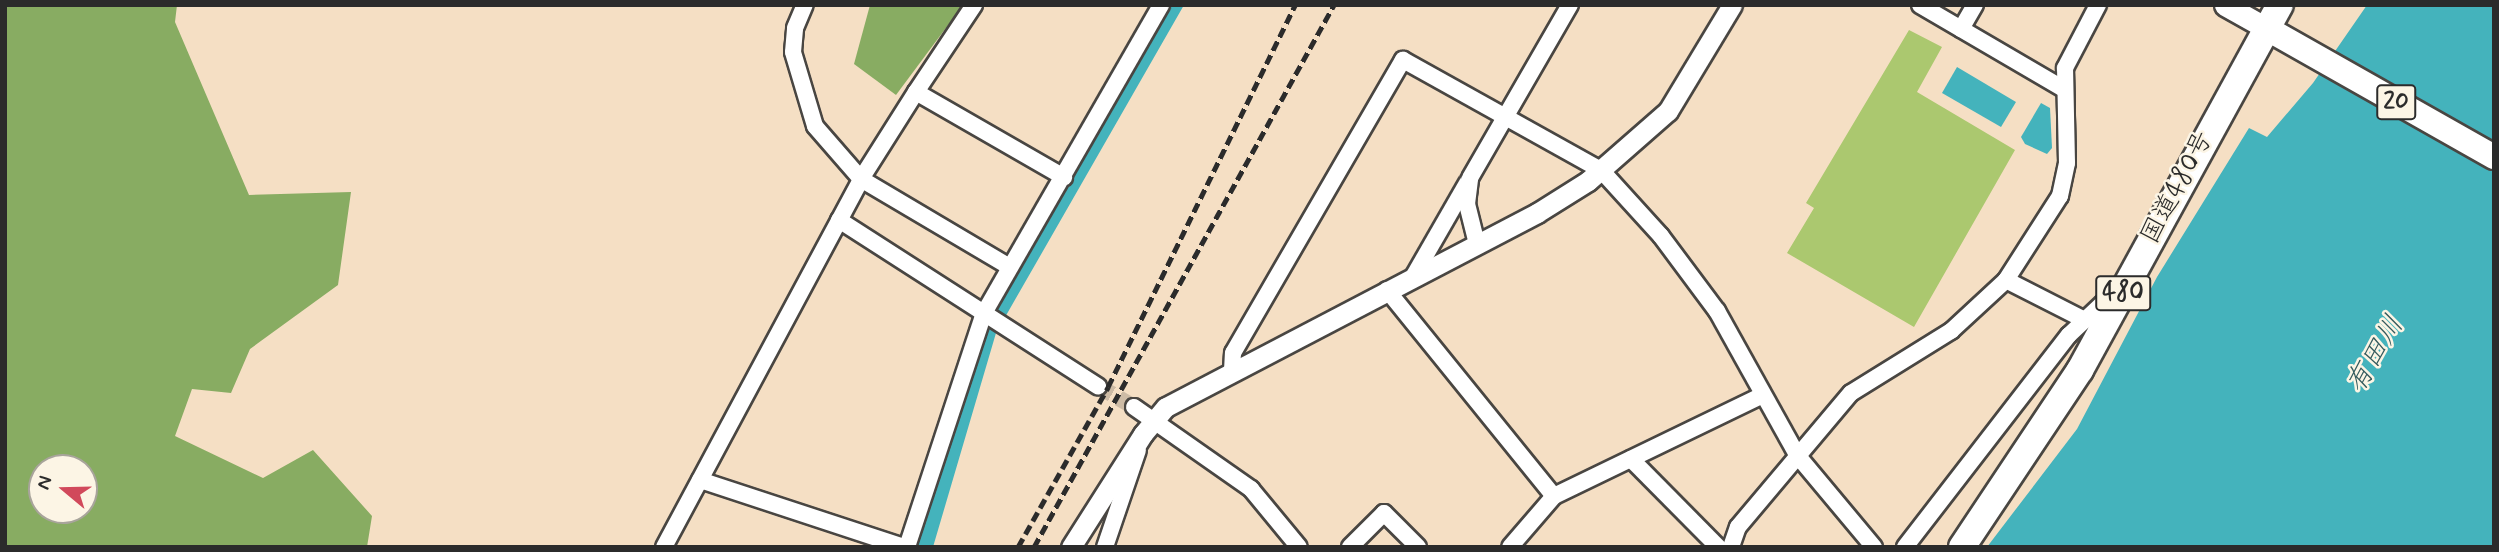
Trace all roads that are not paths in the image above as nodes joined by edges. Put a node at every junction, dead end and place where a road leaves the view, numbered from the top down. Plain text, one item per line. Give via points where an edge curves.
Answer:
1 (806, 5) edge
2 (974, 5) edge
3 (1161, 5) edge
4 (1570, 5) edge
5 (1732, 5) edge
6 (1920, 5) edge
7 (1975, 5) edge
8 (2098, 5) edge
9 (2225, 5) edge
10 (2280, 5) edge
11 (2266, 28) junction
12 (1961, 29) junction
13 (2062, 88) junction
14 (916, 92) junction
15 (1504, 116) junction
16 (2494, 157) edge
17 (1601, 170) junction
18 (1064, 177) junction
19 (1471, 178) junction
20 (861, 179) junction
21 (839, 220) junction
22 (1477, 244) junction
23 (1010, 267) junction
24 (1413, 277) junction
25 (2006, 280) junction
26 (1387, 290) junction
27 (2117, 304) junction
28 (984, 313) junction
29 (2085, 320) junction
30 (1232, 371) junction
31 (1098, 386) tunnel mouth
32 (1763, 395) junction
33 (1133, 407) tunnel mouth
34 (1148, 426) junction
35 (1797, 455) junction
36 (1631, 459) junction
37 (700, 481) junction
38 (1554, 496) junction
39 (1868, 546) edge
40 (664, 547) edge
41 (906, 547) edge
42 (1071, 547) edge
43 (1105, 547) edge
44 (1299, 547) edge
45 (1350, 547) edge
46 (1418, 547) edge
47 (1510, 547) edge
48 (1718, 547) edge
49 (1731, 547) edge
50 (1905, 547) edge
51 (1962, 547) edge

1 - 20 street via 795,28 793,52 815,126
2 - 14 street
3 - 18 street
4 - 15 street
5 - 17 street via 1668,111
6 - 12 street
7 - 12 street
8 - 13 street via 2071,48
9 - 11 main road
10 - 11 highway, 国道480号 / 480
11 - 16 main road, 20
11 - 27 highway, 国道480号 / 480
12 - 13 street
13 - 25 street via 2066,180 2060,197
14 - 18 street
14 - 20 street
15 - 17 street
15 - 19 street
15 - 30 street via 1403,60 1233,353
17 - 22 street via 1538,213
17 - 32 street via 1661,236 1717,311
18 - 23 street
19 - 22 street via 1467,204
19 - 24 street
20 - 21 street
20 - 23 street
21 - 28 street
21 - 37 street
22 - 24 street
23 - 28 street
24 - 26 street
25 - 29 street
25 - 35 street via 1951,331 1851,393
26 - 30 street
26 - 38 street
27 - 29 street via 2103,303
27 - 51 highway, 国道480号 / 480 via 2080,370
28 - 31 street
28 - 41 street
29 - 50 street via 1965,464
30 - 34 street via 1166,407
32 - 35 street
32 - 36 street
33 - 34 street
34 - 42 street
34 - 43 street
34 - 44 street via 1251,489
35 - 39 street
35 - 49 street via 1738,527
36 - 38 street
36 - 48 street
37 - 40 street
37 - 41 street
38 - 47 street
45 - 46 street via 1384,513

